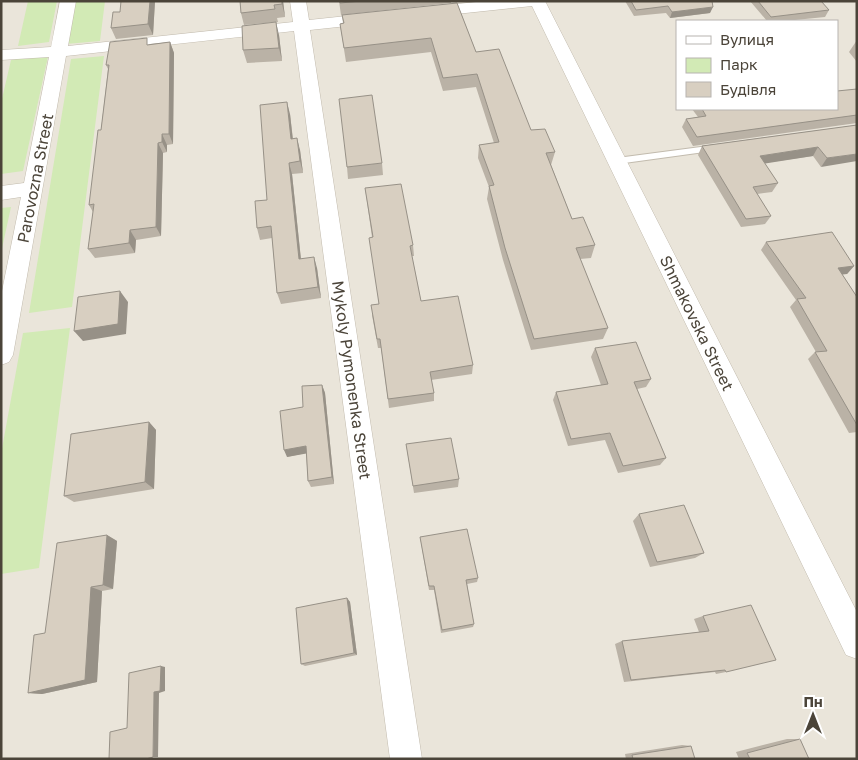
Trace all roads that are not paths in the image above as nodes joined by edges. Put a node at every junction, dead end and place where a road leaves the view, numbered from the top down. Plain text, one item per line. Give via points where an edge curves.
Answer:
1 (68, 1) edge
2 (298, 1) edge
3 (532, 1) edge
4 (537, 1) edge
5 (417, 14) edge
6 (388, 17) edge
7 (302, 26) junction
8 (58, 52) junction
9 (1, 55) edge
10 (722, 147) edge
11 (617, 161) junction
12 (33, 189) junction
13 (1, 193) edge
14 (1, 355) edge
15 (857, 644) edge
16 (406, 759) edge

1 - 8 street, Parovozna Street
2 - 7 street, Mykoly Pymonenka Street
3 - 5 street
4 - 11 street, Shmakovska Street
6 - 7 street
7 - 8 street
7 - 16 street, Mykoly Pymonenka Street
8 - 9 street
8 - 12 street, Parovozna Street
10 - 11 lane
11 - 15 street, Shmakovska Street
12 - 13 street
12 - 14 street, Parovozna Street

